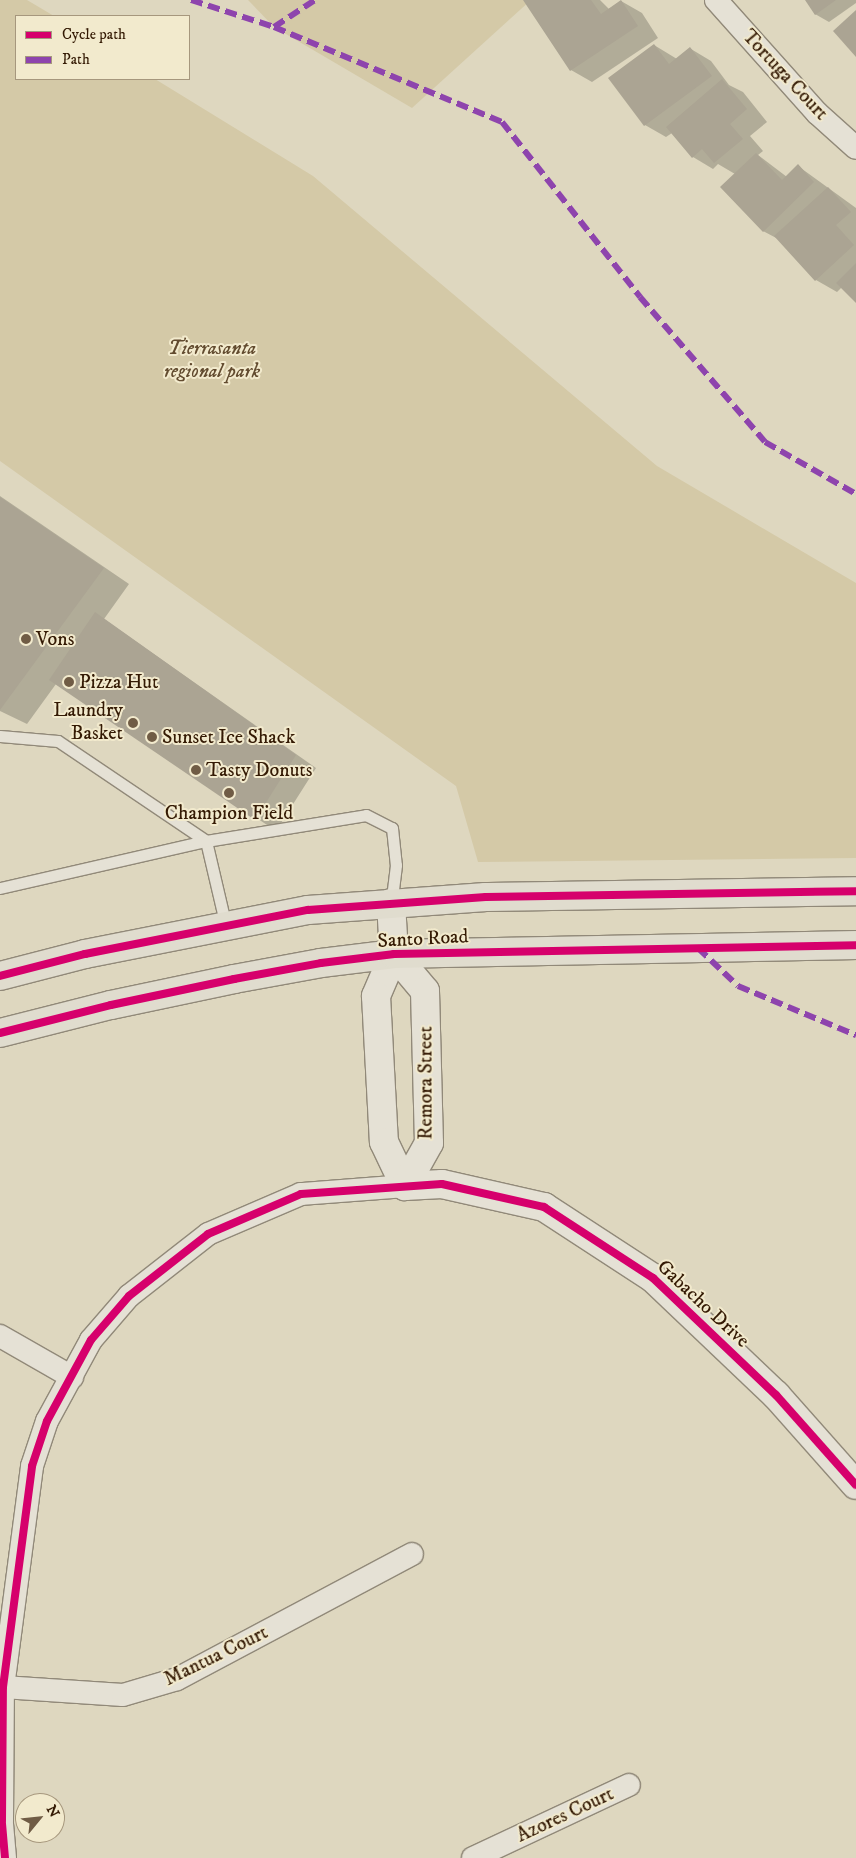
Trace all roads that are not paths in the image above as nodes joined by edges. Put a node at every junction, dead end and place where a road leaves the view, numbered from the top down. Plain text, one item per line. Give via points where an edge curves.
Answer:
1 (716, 0) edge
2 (856, 148) edge
3 (0, 736) edge
4 (206, 841) junction
5 (0, 888) edge
6 (856, 891) edge
7 (391, 903) junction
8 (226, 926) junction
9 (856, 945) edge
10 (394, 954) junction
11 (0, 976) edge
12 (0, 1033) edge
13 (405, 1186) junction
14 (0, 1336) edge
15 (72, 1377) junction
16 (856, 1485) edge
17 (412, 1554) dead end
18 (7, 1604) edge
19 (3, 1687) junction
20 (629, 1785) dead end
21 (1, 1820) edge
22 (5, 1858) edge
23 (473, 1858) edge

1 - 2 street, Tortuga Court via 817,113
3 - 4 lane via 58,741
4 - 5 lane
4 - 7 lane via 366,815 392,828 396,866
4 - 8 lane
6 - 7 main road, Santo Road via 599,894
7 - 8 main road, Santo Road via 308,910
7 - 10 street, Remora Street
8 - 11 main road, Santo Road via 85,954
9 - 10 main road, Santo Road
10 - 12 main road, Santo Road via 234,979
10 - 13 street, Remora Street via 376,996 384,1142
10 - 13 street, Remora Street via 425,991 429,1143
13 - 15 street via 301,1194 208,1234 129,1296 90,1340
13 - 16 street, Gabacho Drive via 442,1184 544,1207 653,1278 776,1395
14 - 15 street
15 - 18 street via 47,1421 32,1466
17 - 19 street, Mantua Court via 177,1679 123,1694
18 - 19 street
19 - 21 street
20 - 23 street, Azores Court
21 - 22 street

